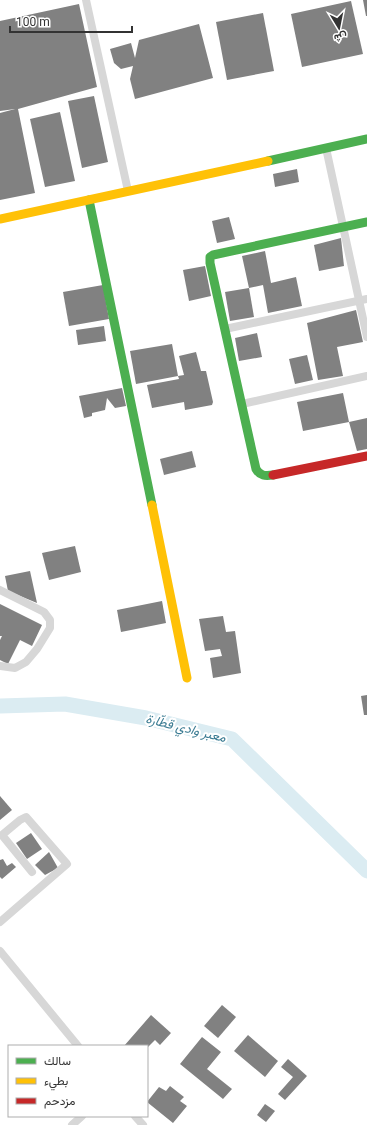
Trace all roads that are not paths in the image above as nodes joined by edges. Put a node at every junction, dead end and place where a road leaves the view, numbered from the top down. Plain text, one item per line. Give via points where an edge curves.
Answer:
1 (86, 0) edge
2 (367, 140) edge
3 (326, 148) junction
4 (128, 191) junction
5 (89, 200) junction
6 (0, 219) edge
7 (367, 222) edge
8 (343, 228) junction
9 (363, 300) edge
10 (225, 329) junction
11 (367, 337) edge
12 (367, 376) edge
13 (242, 404) junction
14 (367, 456) edge
15 (0, 590) edge
16 (0, 666) edge
17 (187, 678) dead end
18 (1, 833) edge
19 (32, 872) dead end
20 (0, 922) edge
21 (0, 951) edge
22 (77, 1045) edge
23 (81, 1117) edge
24 (137, 1117) edge
25 (72, 1125) edge
26 (143, 1125) edge

1 - 4 street
2 - 3 street
3 - 4 street
3 - 8 street
4 - 5 street
5 - 6 street
5 - 17 street
7 - 8 street
8 - 9 street
8 - 10 street via 210,257
9 - 10 street
9 - 11 street
10 - 13 street
12 - 13 street
13 - 14 street via 259,474 271,475
15 - 16 street via 44,612 50,620 50,628 26,662 15,668
18 - 19 street
18 - 20 street via 26,817 67,864
21 - 22 street
23 - 25 street
24 - 26 street

